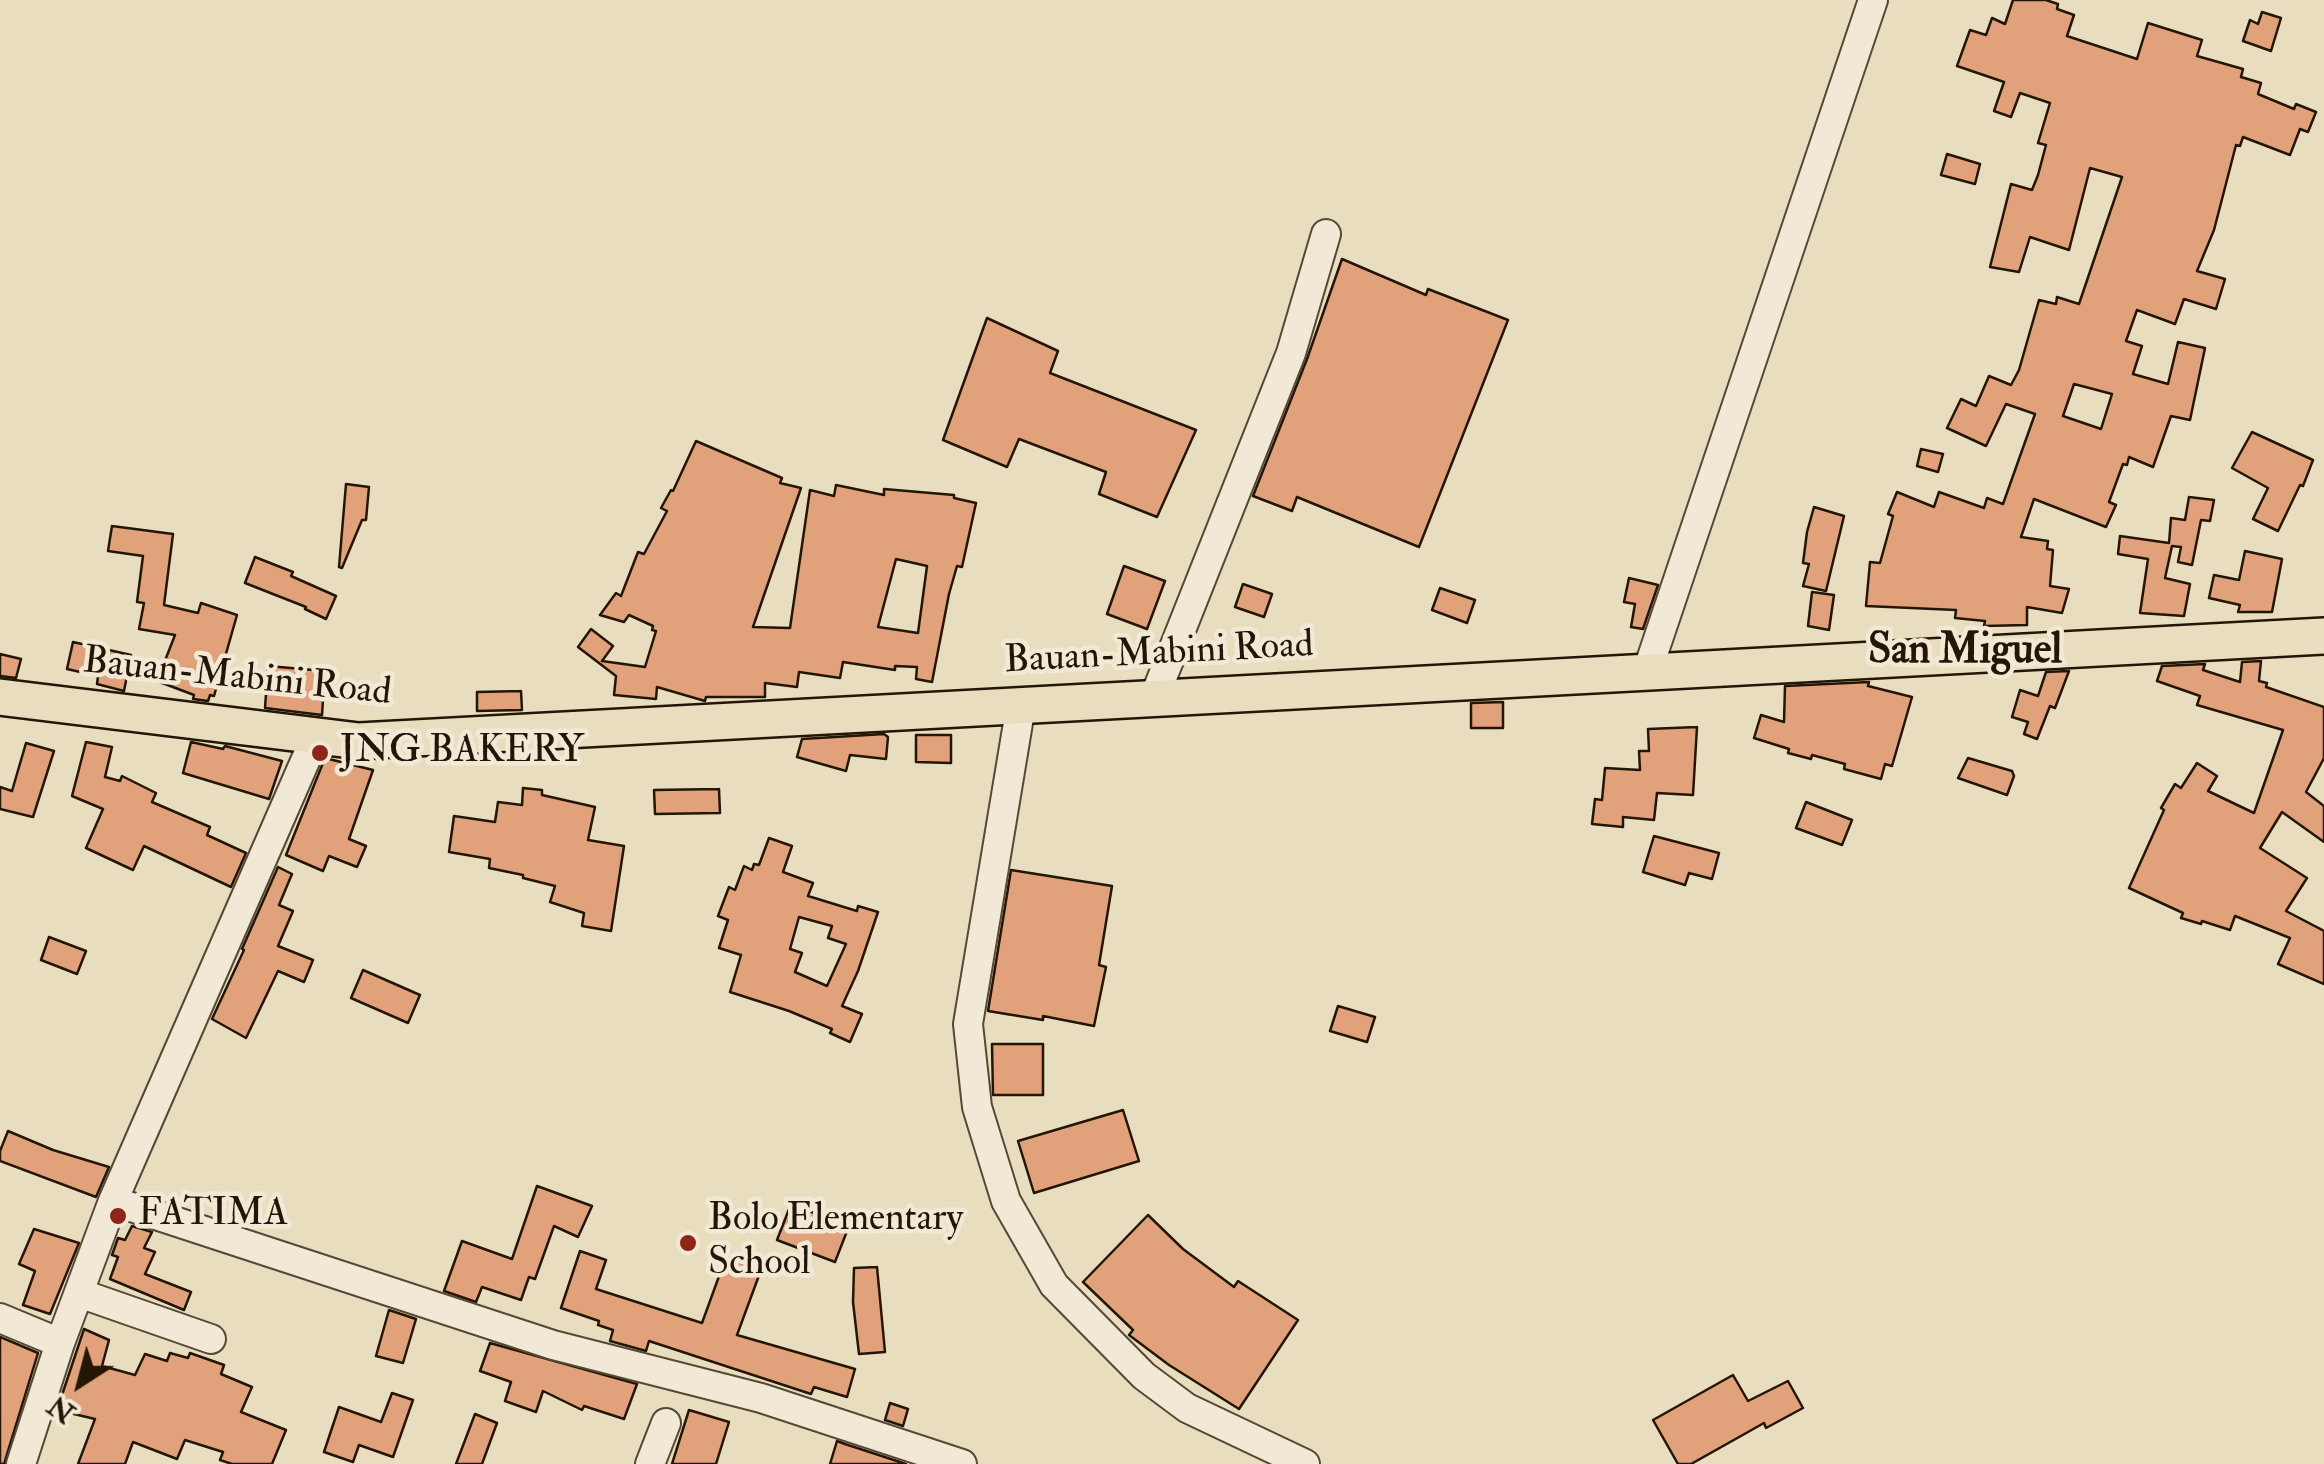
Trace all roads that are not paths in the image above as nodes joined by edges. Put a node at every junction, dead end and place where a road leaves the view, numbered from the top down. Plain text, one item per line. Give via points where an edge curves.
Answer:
1 (1873, 0) edge
2 (1326, 234) dead end
3 (2324, 636) edge
4 (1647, 672) junction
5 (0, 697) edge
6 (1154, 698) junction
7 (1021, 705) junction
8 (316, 736) junction
9 (113, 1200) junction
10 (79, 1294) junction
11 (0, 1318) edge
12 (211, 1340) dead end
13 (60, 1343) junction
14 (666, 1423) dead end
15 (21, 1464) edge
16 (650, 1464) edge
17 (962, 1464) edge
18 (1304, 1464) edge

1 - 4 street
2 - 6 street via 1291,352
3 - 4 main road, Bauan-Mabini Road
4 - 6 main road, Bauan-Mabini Road
5 - 8 main road, Bauan-Mabini Road
6 - 7 main road, Bauan-Mabini Road
7 - 8 main road, Bauan-Mabini Road via 358,741
7 - 18 street via 968,1024 977,1107 1006,1202 1054,1285 1144,1376 1187,1408
8 - 9 street
9 - 10 street
9 - 17 street via 552,1345 761,1398
10 - 12 street
10 - 13 street
11 - 13 street
13 - 15 street
14 - 16 street

